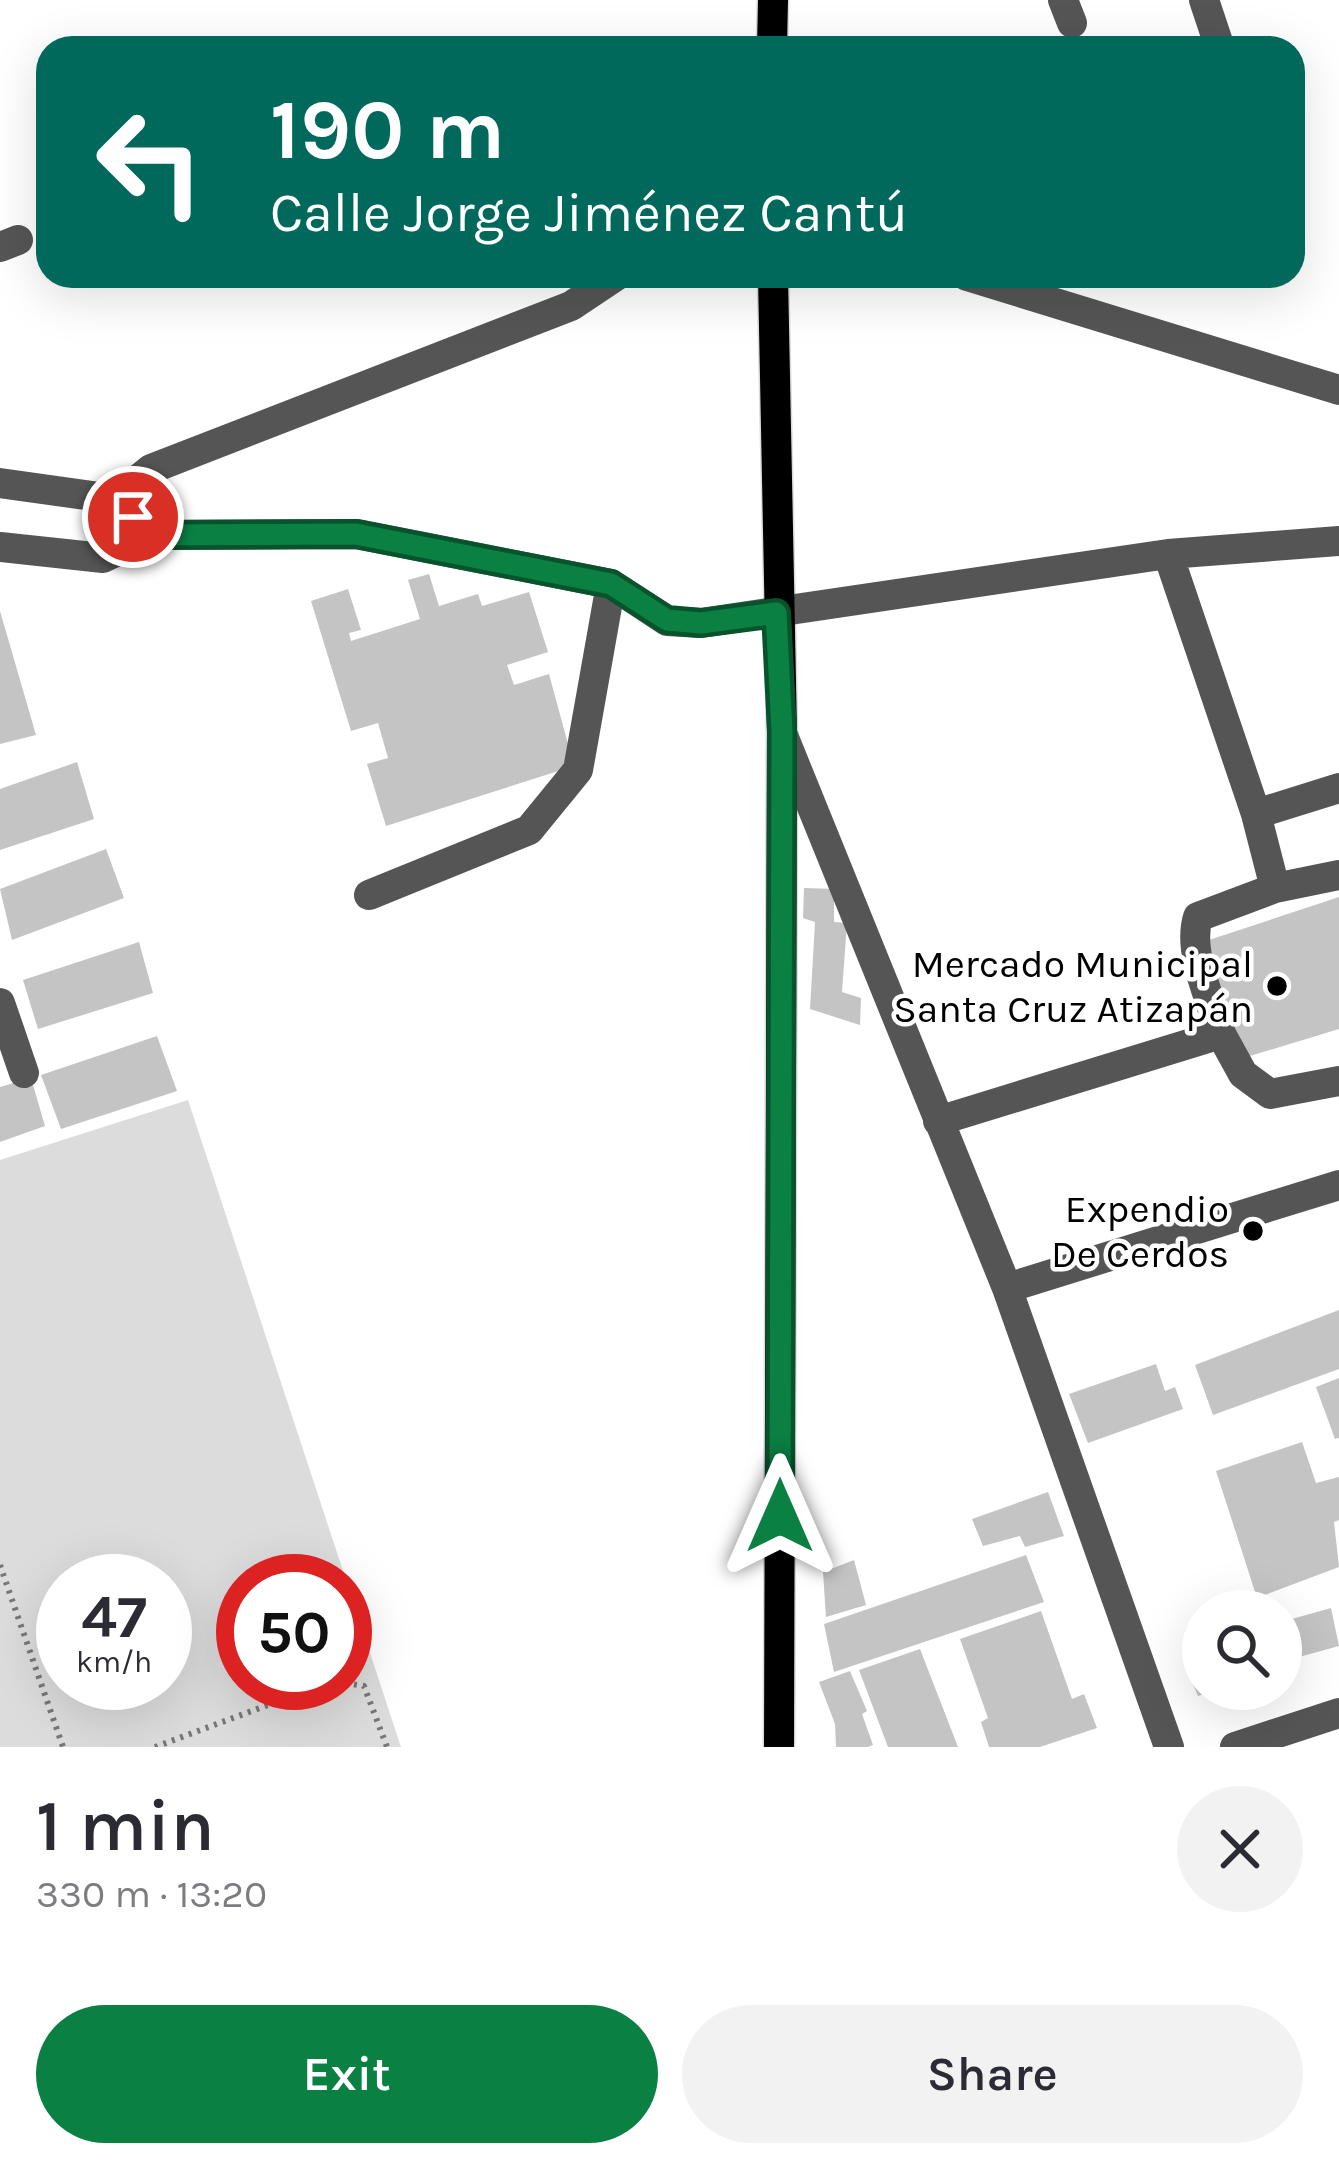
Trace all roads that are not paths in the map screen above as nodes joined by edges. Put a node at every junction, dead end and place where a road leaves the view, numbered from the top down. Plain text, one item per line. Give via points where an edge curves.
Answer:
1 (772, 0) edge
2 (1204, 0) edge
3 (772, 36) edge
4 (1216, 36) edge
5 (599, 288) edge
6 (773, 288) edge
7 (1006, 288) edge
8 (1339, 390) edge
9 (0, 483) edge
10 (113, 499) junction
11 (152, 535) junction
12 (1339, 541) edge
13 (0, 547) edge
14 (1168, 554) junction
15 (103, 558) junction
16 (611, 584) junction
17 (776, 613) junction
18 (782, 731) junction
19 (1339, 788) edge
20 (1256, 814) junction
21 (1339, 875) edge
22 (1275, 888) junction
23 (369, 895) dead end
24 (0, 1004) edge
25 (1221, 1034) junction
26 (24, 1073) dead end
27 (1339, 1081) edge
28 (938, 1121) junction
29 (1339, 1185) edge
30 (1007, 1288) junction
31 (1339, 1713) edge
32 (779, 1747) edge
33 (1169, 1747) edge
34 (1234, 1747) edge

1 - 3 main road
2 - 4 street
5 - 10 street via 571,307 151,470
6 - 17 main road
7 - 8 street
9 - 10 street
10 - 11 street
10 - 15 street
11 - 15 street
11 - 16 street via 356,534
12 - 14 street
13 - 15 street
14 - 17 street
14 - 20 street
16 - 17 street via 667,620
16 - 23 street via 578,770 529,830
17 - 18 main road
18 - 28 street
18 - 32 main road
19 - 20 street
20 - 22 street
21 - 22 street
22 - 25 street via 1198,917 1200,964
24 - 26 street
25 - 27 street via 1243,1074 1270,1094
25 - 28 street
28 - 30 street
29 - 30 street
30 - 33 street
31 - 34 street

